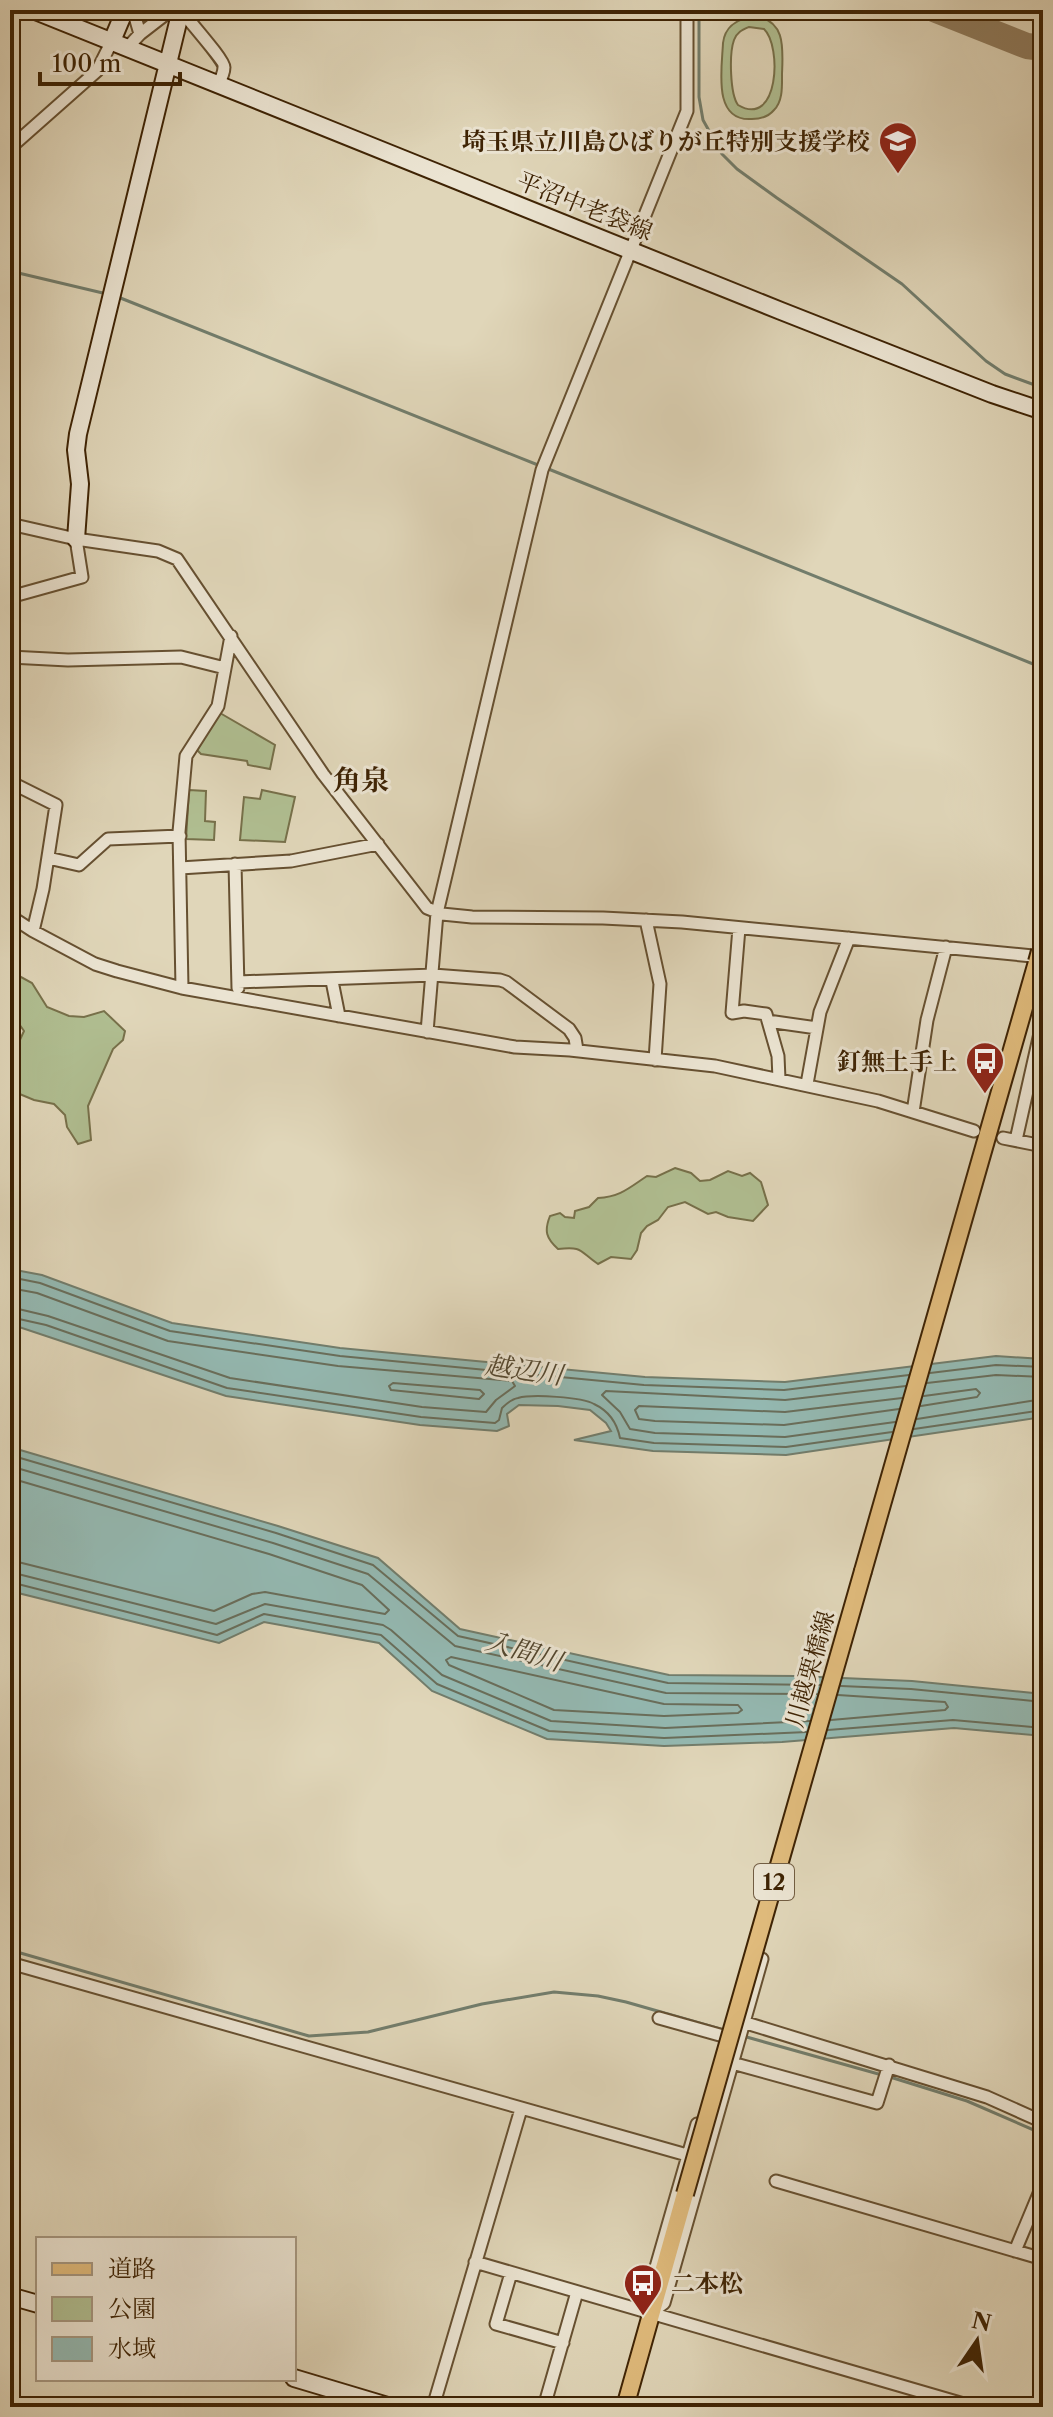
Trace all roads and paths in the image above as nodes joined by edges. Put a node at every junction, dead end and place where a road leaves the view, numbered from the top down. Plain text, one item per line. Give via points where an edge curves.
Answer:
1 (33, 10) edge
2 (125, 10) edge
3 (133, 10) edge
4 (171, 10) edge
5 (181, 10) edge
6 (687, 10) edge
7 (140, 34) junction
8 (120, 44) junction
9 (167, 65) junction
10 (217, 86) junction
11 (10, 148) edge
12 (630, 250) junction
13 (1043, 411) edge
14 (10, 524) edge
15 (76, 539) junction
16 (10, 597) edge
17 (231, 636) junction
18 (10, 657) edge
19 (225, 668) junction
20 (10, 782) edge
21 (180, 836) junction
22 (378, 844) junction
23 (48, 858) junction
24 (235, 864) junction
25 (180, 868) junction
26 (437, 913) junction
27 (10, 916) edge
28 (646, 920) junction
29 (739, 928) junction
30 (33, 931) junction
31 (849, 938) junction
32 (946, 947) junction
33 (1041, 954) edge
34 (433, 975) junction
35 (332, 981) junction
36 (238, 982) junction
37 (182, 988) junction
38 (238, 998) junction
39 (339, 1016) junction
40 (768, 1021) junction
41 (1042, 1026) edge
42 (817, 1028) junction
43 (427, 1032) junction
44 (577, 1050) junction
45 (655, 1060) junction
46 (779, 1079) junction
47 (807, 1084) junction
48 (913, 1112) junction
49 (974, 1131) dead end
50 (1003, 1138) dead end
51 (1016, 1140) junction
52 (1043, 1146) edge
53 (762, 1959) dead end
54 (10, 1963) edge
55 (659, 2018) dead end
56 (743, 2022) junction
57 (738, 2041) junction
58 (732, 2063) junction
59 (889, 2065) junction
60 (727, 2084) junction
61 (521, 2109) junction
62 (1043, 2122) edge
63 (687, 2155) junction
64 (776, 2181) dead end
65 (1043, 2184) edge
66 (1015, 2251) junction
67 (1043, 2259) edge
68 (475, 2262) junction
69 (511, 2273) junction
70 (577, 2292) junction
71 (10, 2296) edge
72 (36, 2303) edge
73 (652, 2312) junction
74 (563, 2343) junction
75 (296, 2379) edge
76 (391, 2407) edge
77 (433, 2407) edge
78 (544, 2407) edge
79 (625, 2407) edge
80 (974, 2407) edge

1 - 8 main road, 平沼中老袋線
2 - 8 main road
3 - 7 street
4 - 7 street
5 - 9 main road
5 - 10 street via 223,59
6 - 12 street via 687,111
7 - 8 street
8 - 9 main road, 平沼中老袋線
8 - 11 street
9 - 10 main road, 平沼中老袋線
9 - 15 main road via 78,434
10 - 12 main road, 平沼中老袋線
12 - 13 main road, 平沼中老袋線
12 - 26 street via 542,470
14 - 15 street
15 - 16 street via 82,577
15 - 17 street via 169,553
17 - 19 street
17 - 22 street via 323,774
18 - 19 street via 181,657
19 - 21 street via 218,706 186,756
20 - 23 street via 56,805
21 - 23 street via 108,839 79,865
21 - 25 street
22 - 24 street via 291,861
22 - 26 street via 427,908
23 - 30 street
24 - 25 street
24 - 36 street
25 - 37 street
26 - 28 street
26 - 34 street
27 - 30 street
28 - 29 street
28 - 45 street via 660,984
29 - 31 street
29 - 40 street via 732,1013 766,1014
30 - 37 street via 95,964
31 - 32 street
31 - 42 street
32 - 33 street
32 - 48 street via 925,1031
33 - 73 main road, 川越栗橋線 / 12, bridge
34 - 35 street
34 - 43 street
34 - 44 street via 506,982 569,1029
35 - 36 street
35 - 39 street
36 - 38 street
37 - 38 street
38 - 39 street
39 - 43 street
40 - 42 street
40 - 46 street
41 - 51 street
42 - 47 street
43 - 44 street via 515,1047
44 - 45 street
45 - 46 street
46 - 47 street
47 - 48 street
48 - 49 street
50 - 51 street
51 - 52 street
53 - 56 street
54 - 61 street
55 - 57 street
56 - 57 street
56 - 59 street
57 - 58 street
58 - 59 street via 877,2103
58 - 60 street
59 - 62 street via 987,2097
60 - 63 street via 704,2100
60 - 73 street via 664,2303
61 - 63 street
61 - 68 street
63 - 73 street via 648,2295
64 - 66 street
65 - 66 street
66 - 67 street
68 - 69 street
68 - 77 street
69 - 70 street
69 - 74 street via 496,2324
70 - 73 street
70 - 74 street
71 - 72 main road
73 - 79 main road, 川越栗橋線 / 12
73 - 80 street
74 - 78 street
75 - 76 main road

